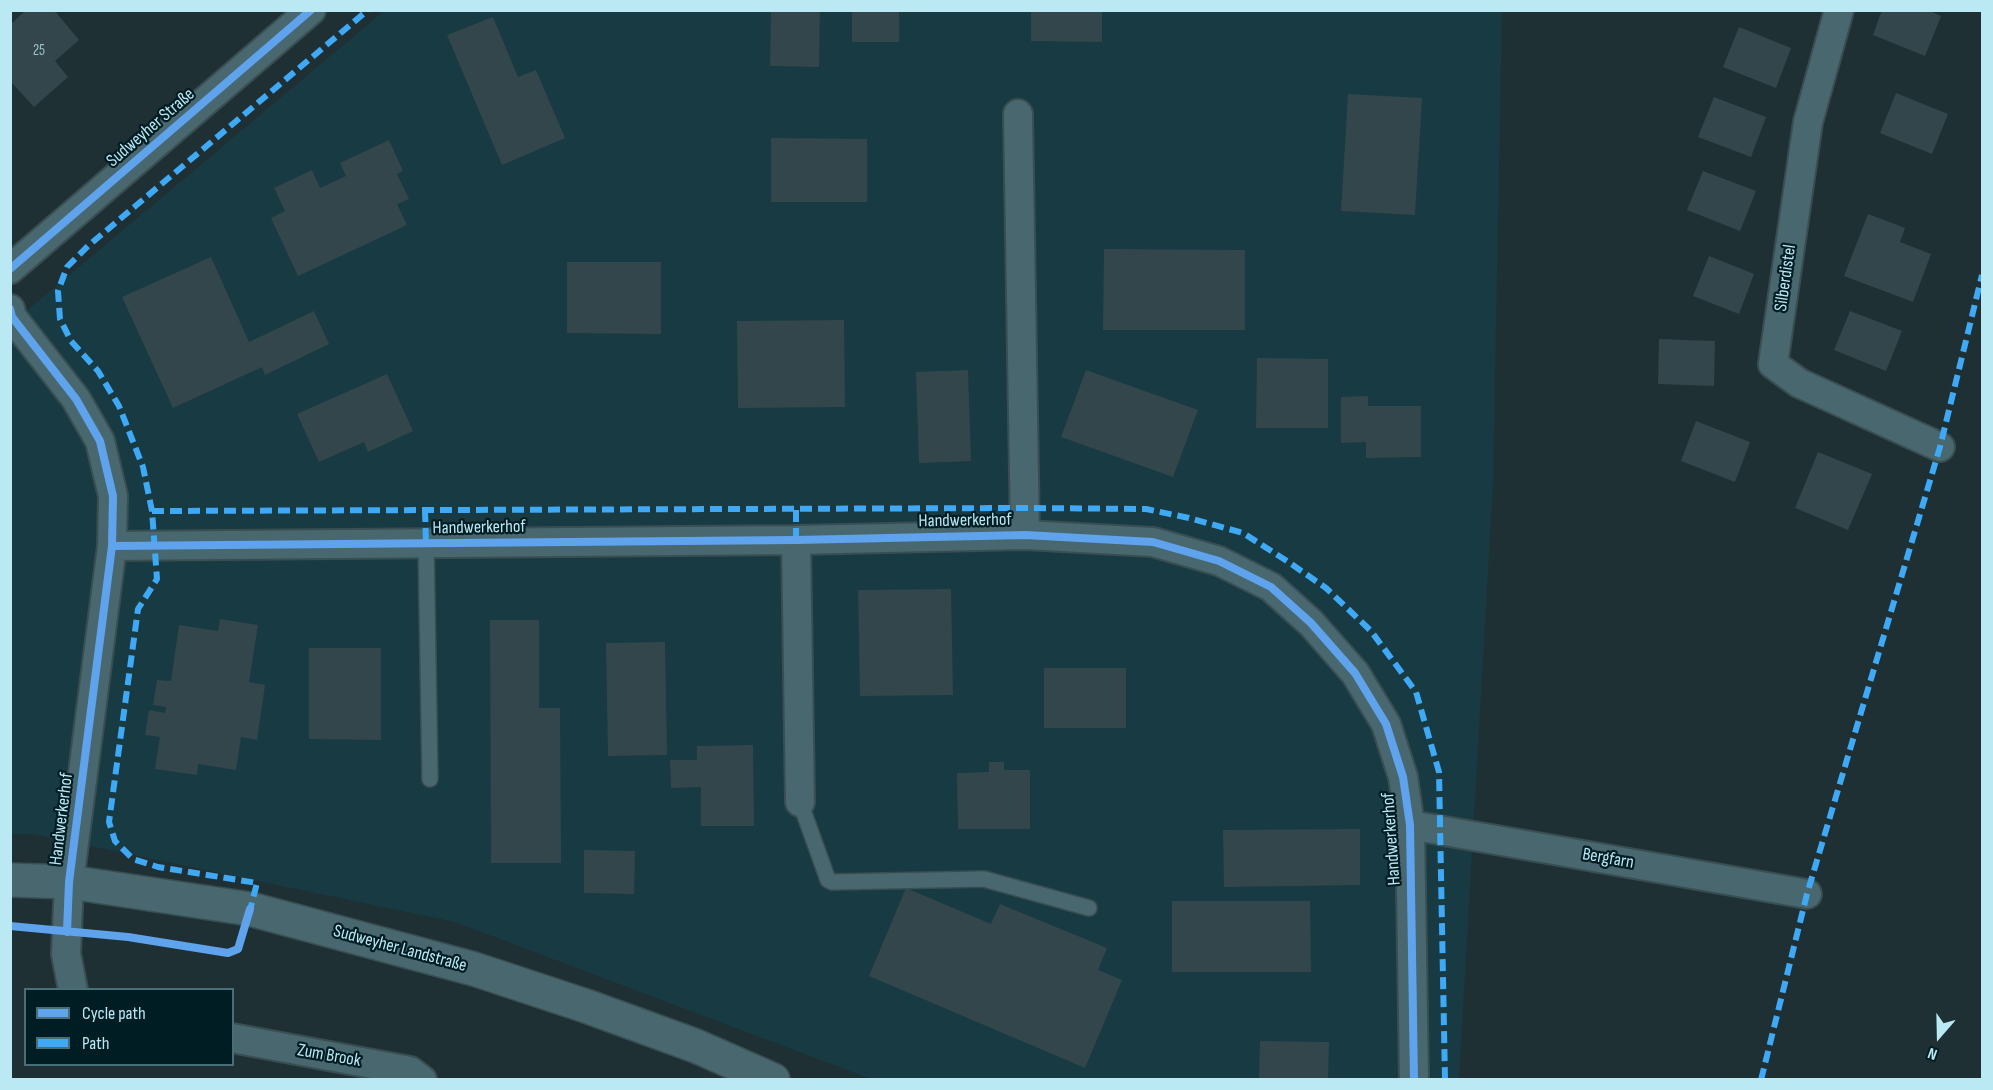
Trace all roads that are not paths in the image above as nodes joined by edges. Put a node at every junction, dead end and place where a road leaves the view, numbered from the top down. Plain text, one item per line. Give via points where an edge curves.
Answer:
1 (311, 10) edge
2 (1839, 10) edge
3 (1018, 114) dead end
4 (10, 269) edge
5 (10, 309) edge
6 (1940, 447) dead end
7 (1025, 535) junction
8 (796, 540) junction
9 (426, 543) junction
10 (112, 546) junction
11 (430, 779) dead end
12 (800, 801) joint
13 (1410, 825) junction
14 (10, 880) edge
15 (69, 882) junction
16 (1807, 894) dead end
17 (1089, 908) dead end
18 (73, 988) edge
19 (234, 1038) edge
20 (422, 1080) edge
21 (774, 1080) edge
22 (1414, 1080) edge

1 - 4 street, Sudweyher Straße
2 - 6 street, Silberdistel via 1808,122 1773,364 1799,383
3 - 7 street
5 - 10 street, Handwerkerhof via 12,317 76,399 100,441 113,496
7 - 8 street, Handwerkerhof
7 - 13 street, Handwerkerhof via 1153,542 1219,561 1271,588 1311,623 1355,673 1386,724 1403,777
8 - 9 street, Handwerkerhof
8 - 12 street
9 - 10 street, Handwerkerhof
9 - 11 lane
10 - 15 street, Handwerkerhof
12 - 17 lane via 832,882 984,879
13 - 16 street, Bergfarn
13 - 22 street, Handwerkerhof
14 - 15 main road, Sudweyher Landstraße
15 - 18 street via 66,954
15 - 21 main road, Sudweyher Landstraße via 250,909 474,969 696,1046
19 - 20 street, Zum Brook via 410,1071

